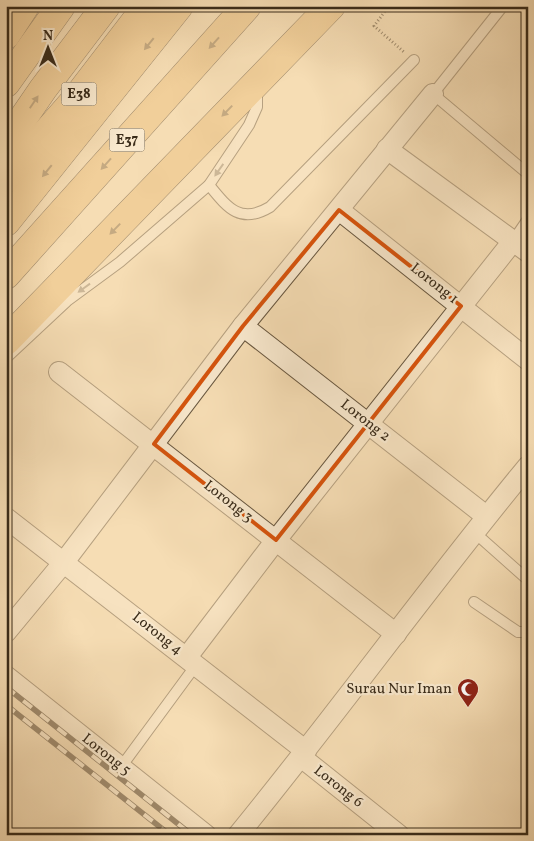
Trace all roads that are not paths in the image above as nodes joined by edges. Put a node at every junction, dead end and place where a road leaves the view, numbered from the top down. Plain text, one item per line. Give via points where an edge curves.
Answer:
1 (25, 6) edge
2 (61, 6) edge
3 (106, 6) edge
4 (147, 6) edge
5 (179, 6) edge
6 (247, 6) edge
7 (316, 6) edge
8 (330, 6) edge
9 (503, 6) edge
10 (6, 35) edge
11 (286, 51) junction
12 (414, 60) road end
13 (258, 79) junction
14 (6, 83) edge
15 (433, 94) junction
16 (6, 143) edge
17 (387, 149) junction
18 (528, 174) edge
19 (6, 179) edge
20 (209, 185) junction
21 (339, 210) junction
22 (528, 219) edge
23 (6, 222) edge
24 (520, 247) edge
25 (6, 275) edge
26 (461, 306) junction
27 (243, 326) junction
28 (6, 341) edge
29 (6, 358) edge
30 (528, 360) edge
31 (58, 372) dead end
32 (368, 424) junction
33 (154, 444) junction
34 (528, 466) edge
35 (486, 516) junction
36 (6, 518) edge
37 (474, 532) junction
38 (276, 540) junction
39 (64, 562) junction
40 (528, 580) edge
41 (474, 602) dead end
42 (6, 632) edge
43 (528, 632) edge
44 (396, 634) junction
45 (192, 661) junction
46 (6, 676) edge
47 (303, 754) junction
48 (121, 767) junction
49 (206, 835) edge
50 (238, 835) edge
51 (399, 835) edge

1 - 10 highway
2 - 14 highway
16 -> 3 highway
4 - 19 highway, E38 via 74,101
5 -> 23 highway, E38
6 -> 25 highway, E37
7 - 11 highway
8 - 11 highway
9 - 15 lane
11 - 13 highway
12 - 20 lane via 270,207 260,213 237,212 228,208
13 -> 20 lane via 257,107 249,125
13 -> 28 highway
15 - 17 street
15 - 18 lane
17 - 21 street
17 - 24 street
20 -> 29 lane via 120,262 67,302
21 - 26 street, Lorong 1
21 - 27 street
22 - 24 lane
24 - 26 street
26 - 30 street, Lorong 1
26 - 32 street
27 - 32 street, Lorong 2
27 - 33 street
31 - 33 street, Lorong 3
32 - 35 street, Lorong 2
32 - 38 street
33 - 38 street, Lorong 3
33 - 39 street
34 - 35 street
35 - 37 street
36 - 39 street, Lorong 4
37 - 40 lane
37 - 44 street
38 - 44 street, Lorong 3
38 - 45 street
39 - 42 street
39 - 45 street, Lorong 4
41 - 43 lane via 518,632
44 - 47 street
45 - 47 street, Lorong 4
45 - 48 lane
46 - 48 street, Lorong 5
47 - 50 street
47 - 51 street, Lorong 6
48 - 49 street, Lorong 5

